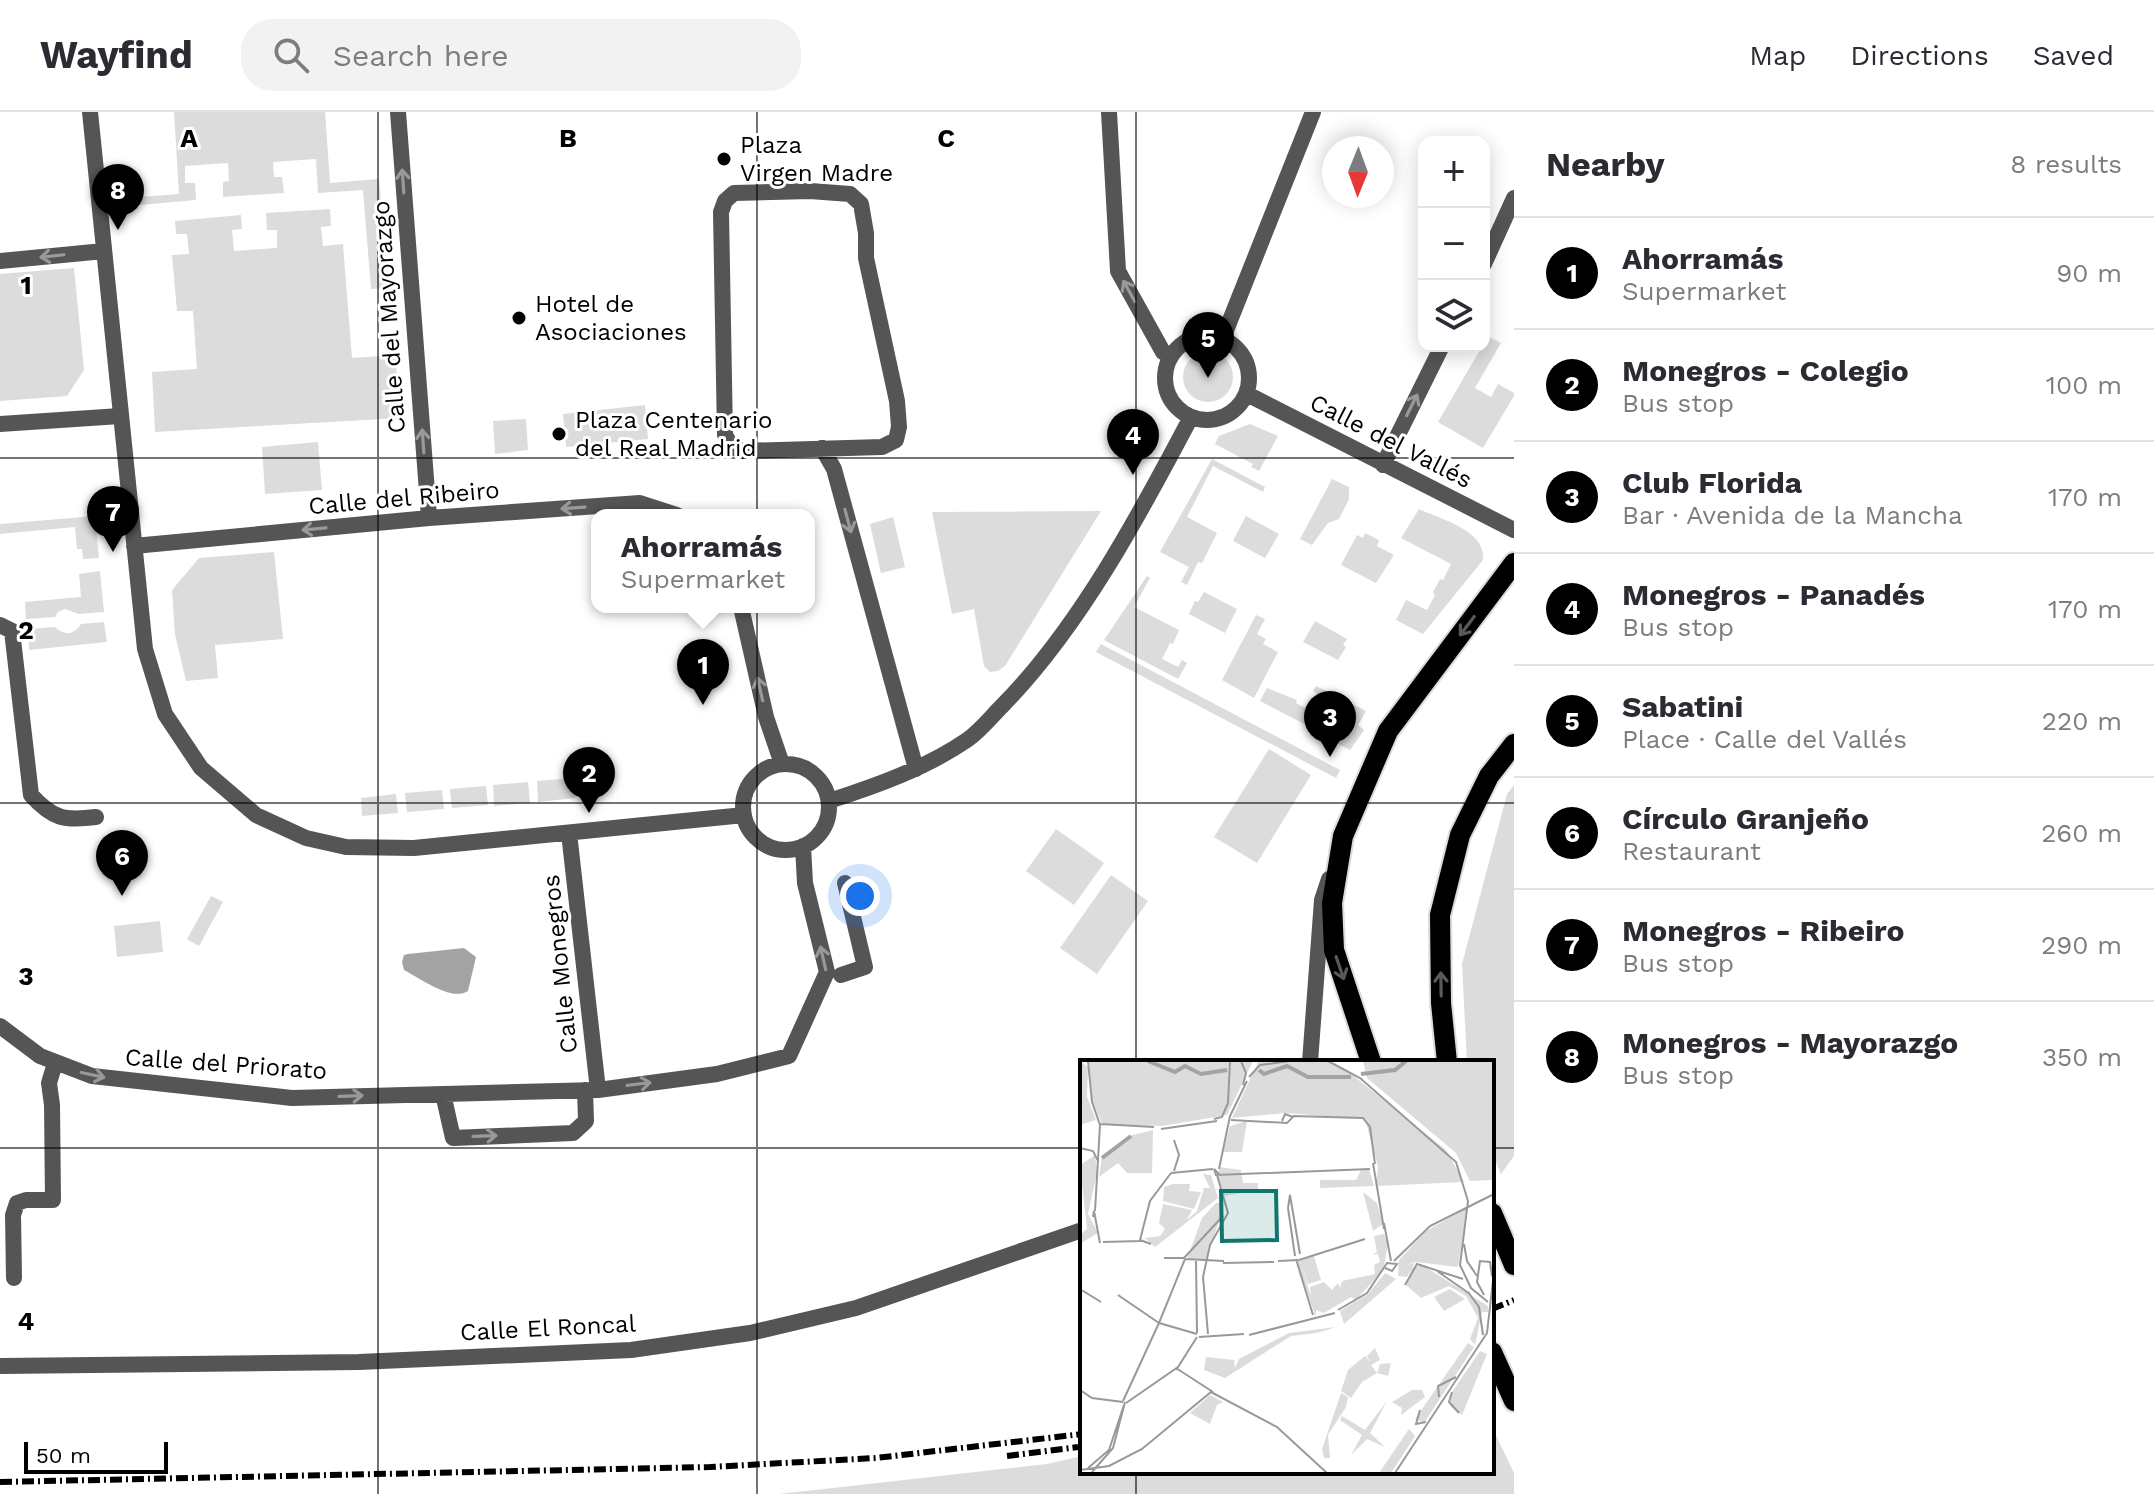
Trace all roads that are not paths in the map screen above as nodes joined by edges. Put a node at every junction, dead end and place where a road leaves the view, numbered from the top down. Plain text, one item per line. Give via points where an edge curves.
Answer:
1 (90, 112) edge
2 (398, 112) edge
3 (1109, 112) edge
4 (1313, 112) edge
5 (1514, 198) edge
6 (104, 251) junction
7 (1490, 251) edge
8 (0, 261) edge
9 (1223, 338) junction
10 (1439, 352) edge
11 (1170, 356) junction
12 (1247, 394) junction
13 (120, 416) junction
14 (1191, 417) junction
15 (0, 424) edge
16 (822, 448) junction
17 (1383, 465) junction
18 (658, 509) edge
19 (429, 518) junction
20 (1514, 530) edge
21 (134, 546) junction
22 (1514, 563) edge
23 (742, 613) edge
24 (0, 625) edge
25 (1514, 744) edge
26 (782, 764) junction
27 (916, 769) junction
28 (829, 801) junction
29 (744, 815) junction
30 (96, 817) dead end
31 (569, 833) junction
32 (1343, 836) junction
33 (803, 846) junction
34 (845, 883) dead end
35 (841, 975) dead end
36 (0, 1026) edge
37 (1310, 1060) edge
38 (1370, 1060) edge
39 (1447, 1060) edge
40 (55, 1063) junction
41 (591, 1090) junction
42 (443, 1094) junction
43 (1494, 1218) edge
44 (1080, 1231) edge
45 (1514, 1265) edge
46 (14, 1278) dead end
47 (1494, 1356) edge
48 (0, 1366) edge
49 (1514, 1401) edge

1 - 6 street
19 -> 2 street, Calle del Mayorazgo
11 -> 3 street via 1118,271
4 - 9 street
5 - 7 street
6 -> 8 street
6 - 13 street
9 - 11 street via 1193,337
9 - 12 street via 1247,361
17 -> 10 street
11 - 14 street via 1165,384 1170,398
12 - 14 street via 1230,414
12 - 17 street, Calle del Vallés
13 - 15 street
13 - 21 street
14 - 27 street via 1059,639 969,739
16 - 16 street via 882,447 896,440 899,427 866,258 861,204 850,194 734,193 721,212 725,435 742,451
16 -> 27 street via 834,469
17 - 20 street, Calle del Vallés
18 -> 19 street, Calle del Ribeiro via 640,503
19 -> 21 street, Calle del Ribeiro
21 - 31 street via 145,649 165,714 201,768 256,815 306,838 346,847 414,848
22 -> 32 main road via 1388,731
26 -> 23 street
24 - 30 street via 12,631 31,795 58,817
39 -> 25 main road via 1440,915 1460,835 1489,776
26 - 28 street via 813,773
26 - 29 street via 749,784
27 - 28 street
28 - 33 street via 824,827
29 - 31 street
29 - 33 street via 753,834 770,846
31 - 41 street, Calle Monegros
32 - 37 street via 1322,900
32 -> 38 main road via 1332,903 1334,950
41 -> 33 street, Calle del Priorato via 717,1074 789,1056 827,972 805,883
34 - 35 street via 865,967
36 - 40 street, Calle del Priorato
40 -> 42 street, Calle del Priorato via 116,1080 292,1098
40 - 46 street via 49,1083 53,1200 17,1203
41 - 42 street, Calle del Priorato
42 -> 41 street via 453,1138 573,1133 586,1121
43 - 45 main road
44 - 48 street, Calle El Roncal via 867,1305 750,1333 631,1350 359,1362
47 - 49 main road

